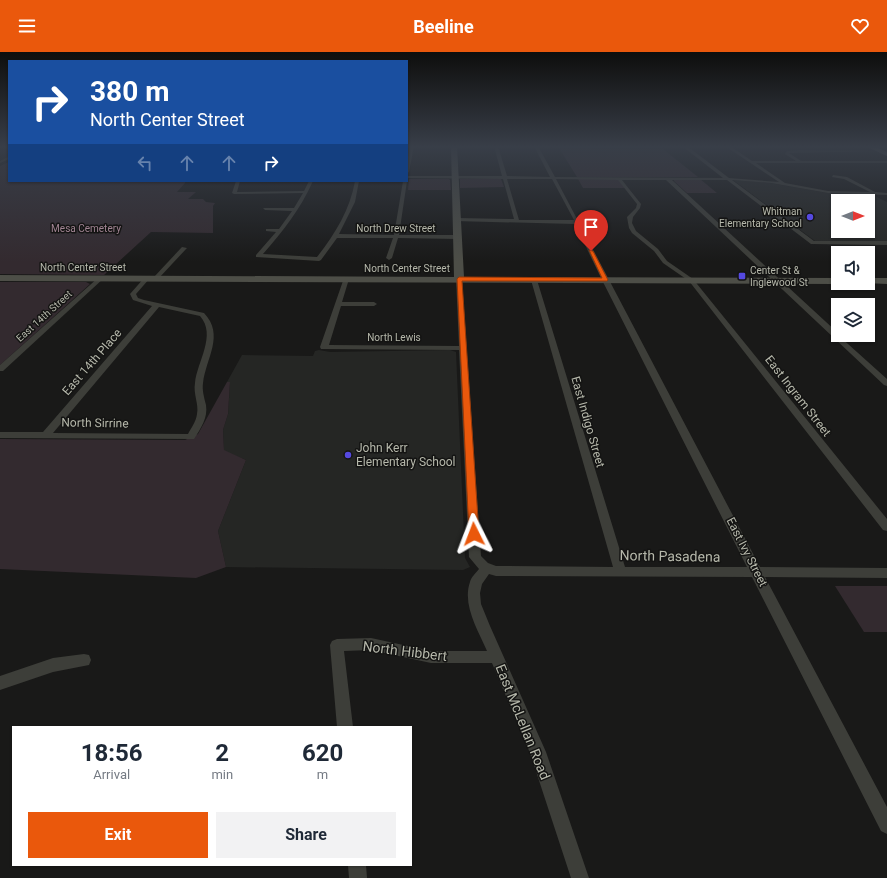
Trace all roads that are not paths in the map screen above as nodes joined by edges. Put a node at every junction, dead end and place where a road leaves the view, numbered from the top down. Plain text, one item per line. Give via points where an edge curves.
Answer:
1 (237, 185) edge
2 (309, 185) edge
3 (357, 185) edge
4 (405, 185) edge
5 (456, 185) edge
6 (506, 185) edge
7 (556, 185) edge
8 (624, 185) edge
9 (674, 185) edge
10 (736, 185) edge
11 (784, 185) edge
12 (857, 185) edge
13 (306, 192) junction
14 (875, 194) junction
15 (887, 194) edge
16 (887, 200) edge
17 (265, 210) dead end
18 (296, 210) junction
19 (457, 220) junction
20 (517, 221) junction
21 (577, 222) junction
22 (268, 230) dead end
23 (281, 231) junction
24 (335, 236) junction
25 (396, 237) junction
26 (458, 237) junction
27 (887, 243) edge
28 (184, 248) dead end
29 (389, 258) dead end
30 (0, 278) edge
31 (101, 278) junction
32 (152, 278) junction
33 (346, 279) junction
34 (459, 279) junction
35 (534, 280) junction
36 (605, 280) junction
37 (691, 280) junction
38 (778, 280) junction
39 (831, 281) edge
40 (875, 281) edge
41 (887, 281) edge
42 (338, 304) junction
43 (374, 304) dead end
44 (157, 305) junction
45 (464, 348) junction
46 (0, 369) edge
47 (887, 383) edge
48 (0, 435) edge
49 (45, 436) junction
50 (887, 527) edge
51 (482, 566) junction
52 (620, 571) junction
53 (757, 572) junction
54 (887, 573) edge
55 (497, 658) junction
56 (84, 660) dead end
57 (0, 683) edge
58 (345, 726) edge
59 (887, 825) edge
60 (357, 866) edge
61 (358, 878) edge
62 (580, 878) edge

1 - 13 street via 234,193
2 - 13 street
3 - 24 street via 342,226
4 - 25 street
5 - 19 street
6 - 20 street
7 - 21 street, East Ivy Street
8 - 37 street, East Ingram Street via 639,204 630,217 631,227 664,262
9 - 38 street
10 - 27 street via 813,243
11 - 14 street via 828,192
12 - 14 street
13 - 18 street
14 - 15 street
14 - 16 street
17 - 18 street
18 - 23 street
19 - 20 street
19 - 26 street
20 - 21 street
21 - 36 street, East Ivy Street
22 - 23 street
23 - 24 street via 258,256 319,260
24 - 25 street, North Drew Street
25 - 26 street, North Drew Street
25 - 29 street
26 - 34 street
28 - 32 street
30 - 31 street, North Center Street
31 - 32 street, North Center Street
31 - 46 street, East 14th Street
32 - 33 street, North Center Street
32 - 44 street via 133,294 135,299
33 - 34 street, North Center Street
33 - 42 street
34 - 35 street, North Center Street
34 - 45 street
35 - 36 street, North Center Street
35 - 52 street, East Indigo Street
36 - 37 street, North Center Street
36 - 53 street, East Ivy Street
37 - 38 street, North Center Street
37 - 50 street, East Ingram Street
38 - 39 street, North Center Street
38 - 47 street
40 - 41 street
42 - 43 street
42 - 45 street, North Lewis via 324,347
44 - 49 street, East 14th Place
44 - 49 street, North Sirrine via 202,314 209,322 210,345 198,381 202,417 191,437
45 - 51 street via 475,557
48 - 49 street, North Sirrine
51 - 52 street, North Pasadena via 496,571
51 - 55 street, East McLellan Road via 476,582 475,604
52 - 53 street, North Pasadena
53 - 54 street, North Pasadena
53 - 59 street, East Ivy Street
55 - 58 street, North Hibbert via 431,657 371,644 337,645
55 - 62 street, East McLellan Road via 538,752
56 - 57 street via 53,665
60 - 61 street

